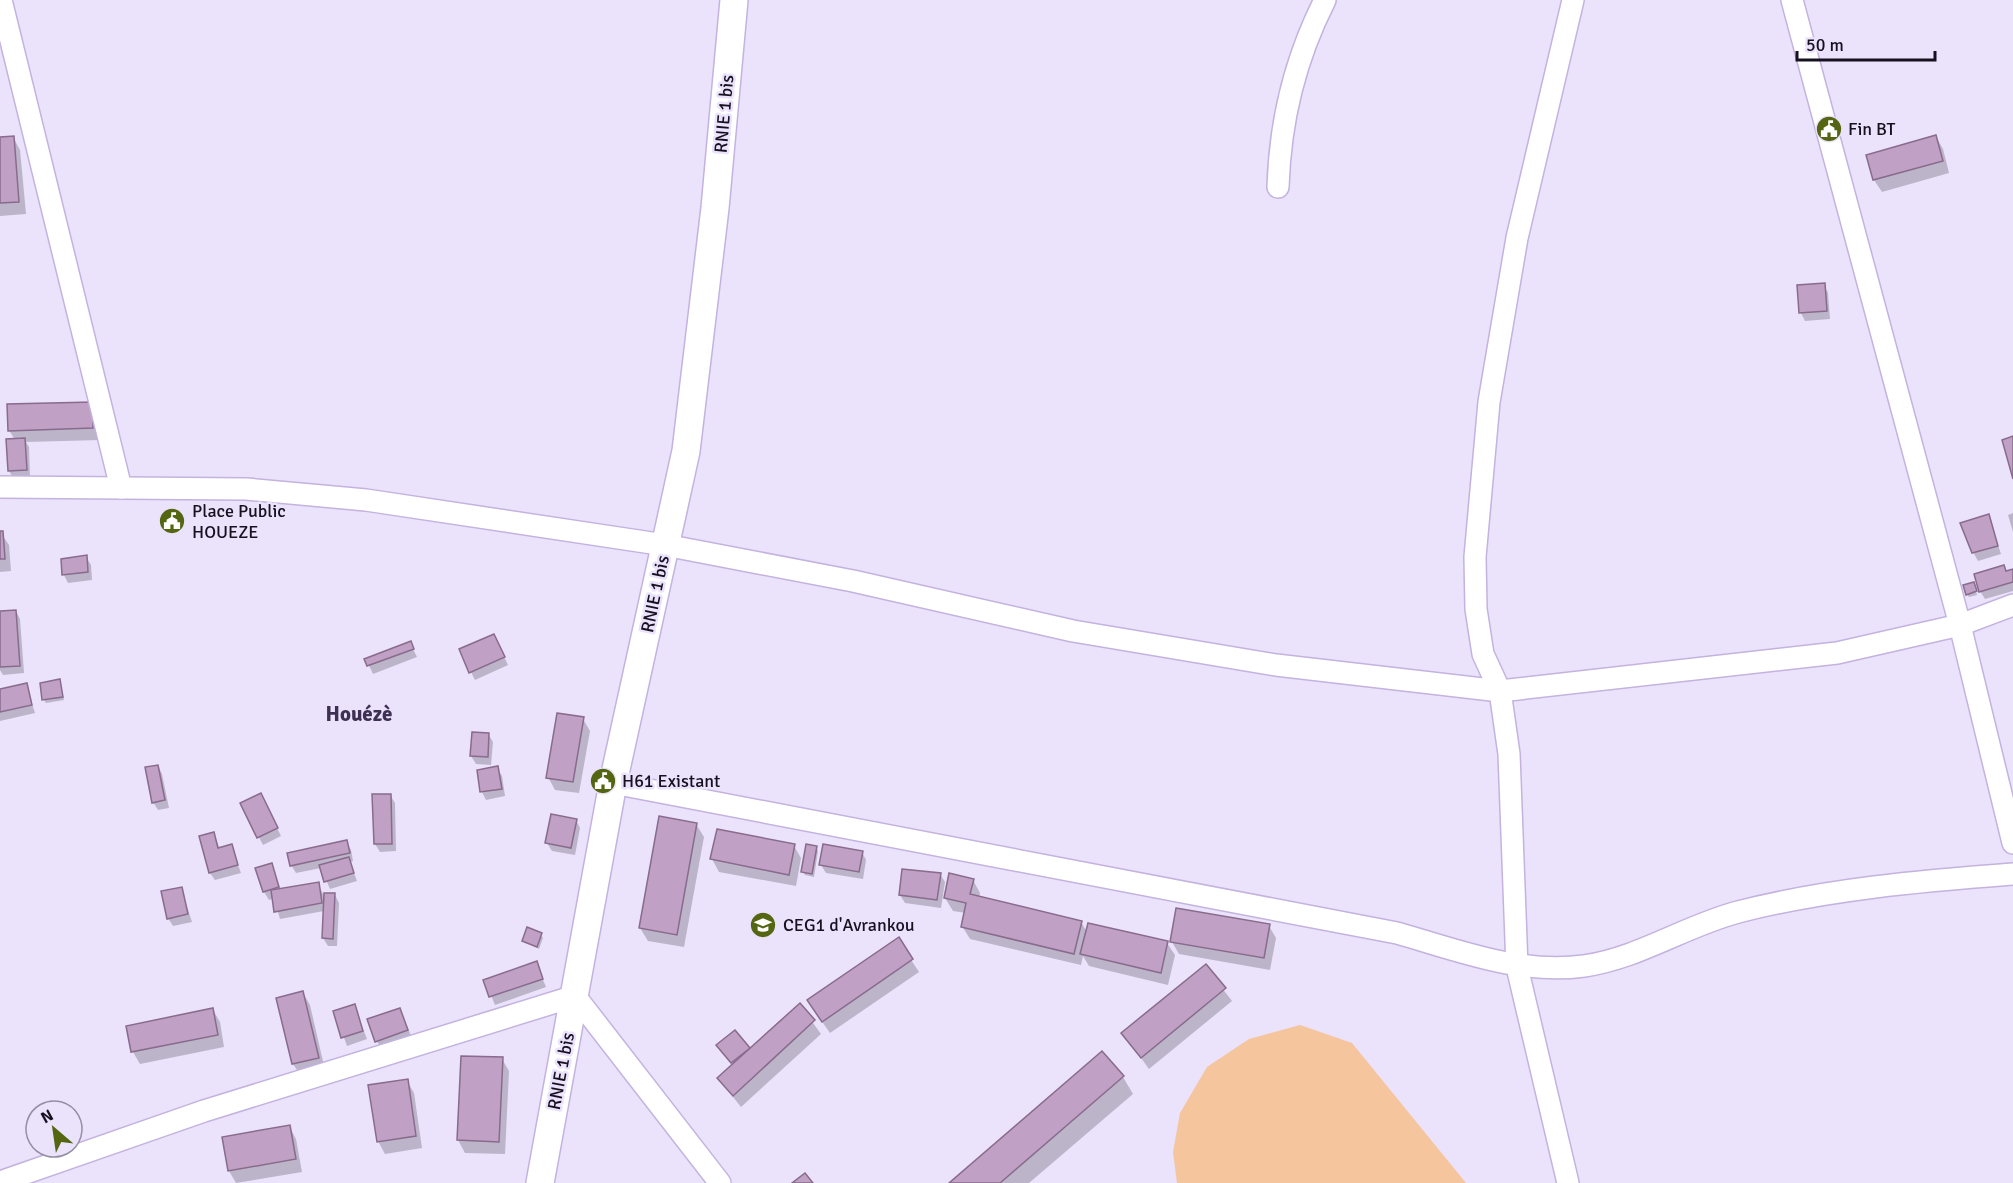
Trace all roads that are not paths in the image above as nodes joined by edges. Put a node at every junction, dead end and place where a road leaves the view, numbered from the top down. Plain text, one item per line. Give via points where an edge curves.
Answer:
1 (1, 0) edge
2 (734, 0) edge
3 (1325, 0) edge
4 (1574, 0) edge
5 (1792, 0) edge
6 (1278, 187) dead end
7 (0, 487) edge
8 (121, 488) junction
9 (665, 545) junction
10 (2013, 605) edge
11 (1959, 625) junction
12 (1500, 691) junction
13 (613, 783) junction
14 (2013, 843) edge
15 (2013, 874) edge
16 (1517, 967) junction
17 (575, 996) junction
18 (0, 1182) edge
19 (540, 1183) edge
20 (720, 1183) edge
21 (1568, 1183) edge

1 - 8 street
2 - 9 main road, RNIE 1 bis via 697,377 686,451
3 - 6 street via 1300,55 1280,140
4 - 12 street via 1516,238 1489,402 1475,558 1476,609 1483,654
5 - 11 street
7 - 8 street
8 - 9 street via 246,489 366,500
9 - 12 street via 853,581 1073,632 1276,665
9 - 13 main road, RNIE 1 bis
10 - 11 street
11 - 12 street via 1837,653
11 - 14 street
12 - 16 street via 1509,754
13 - 16 street via 1397,933
13 - 17 main road, RNIE 1 bis
15 - 16 street via 1892,883 1739,912 1646,950 1583,966
16 - 21 street
17 - 18 street via 204,1111
17 - 19 main road, RNIE 1 bis
17 - 20 street

